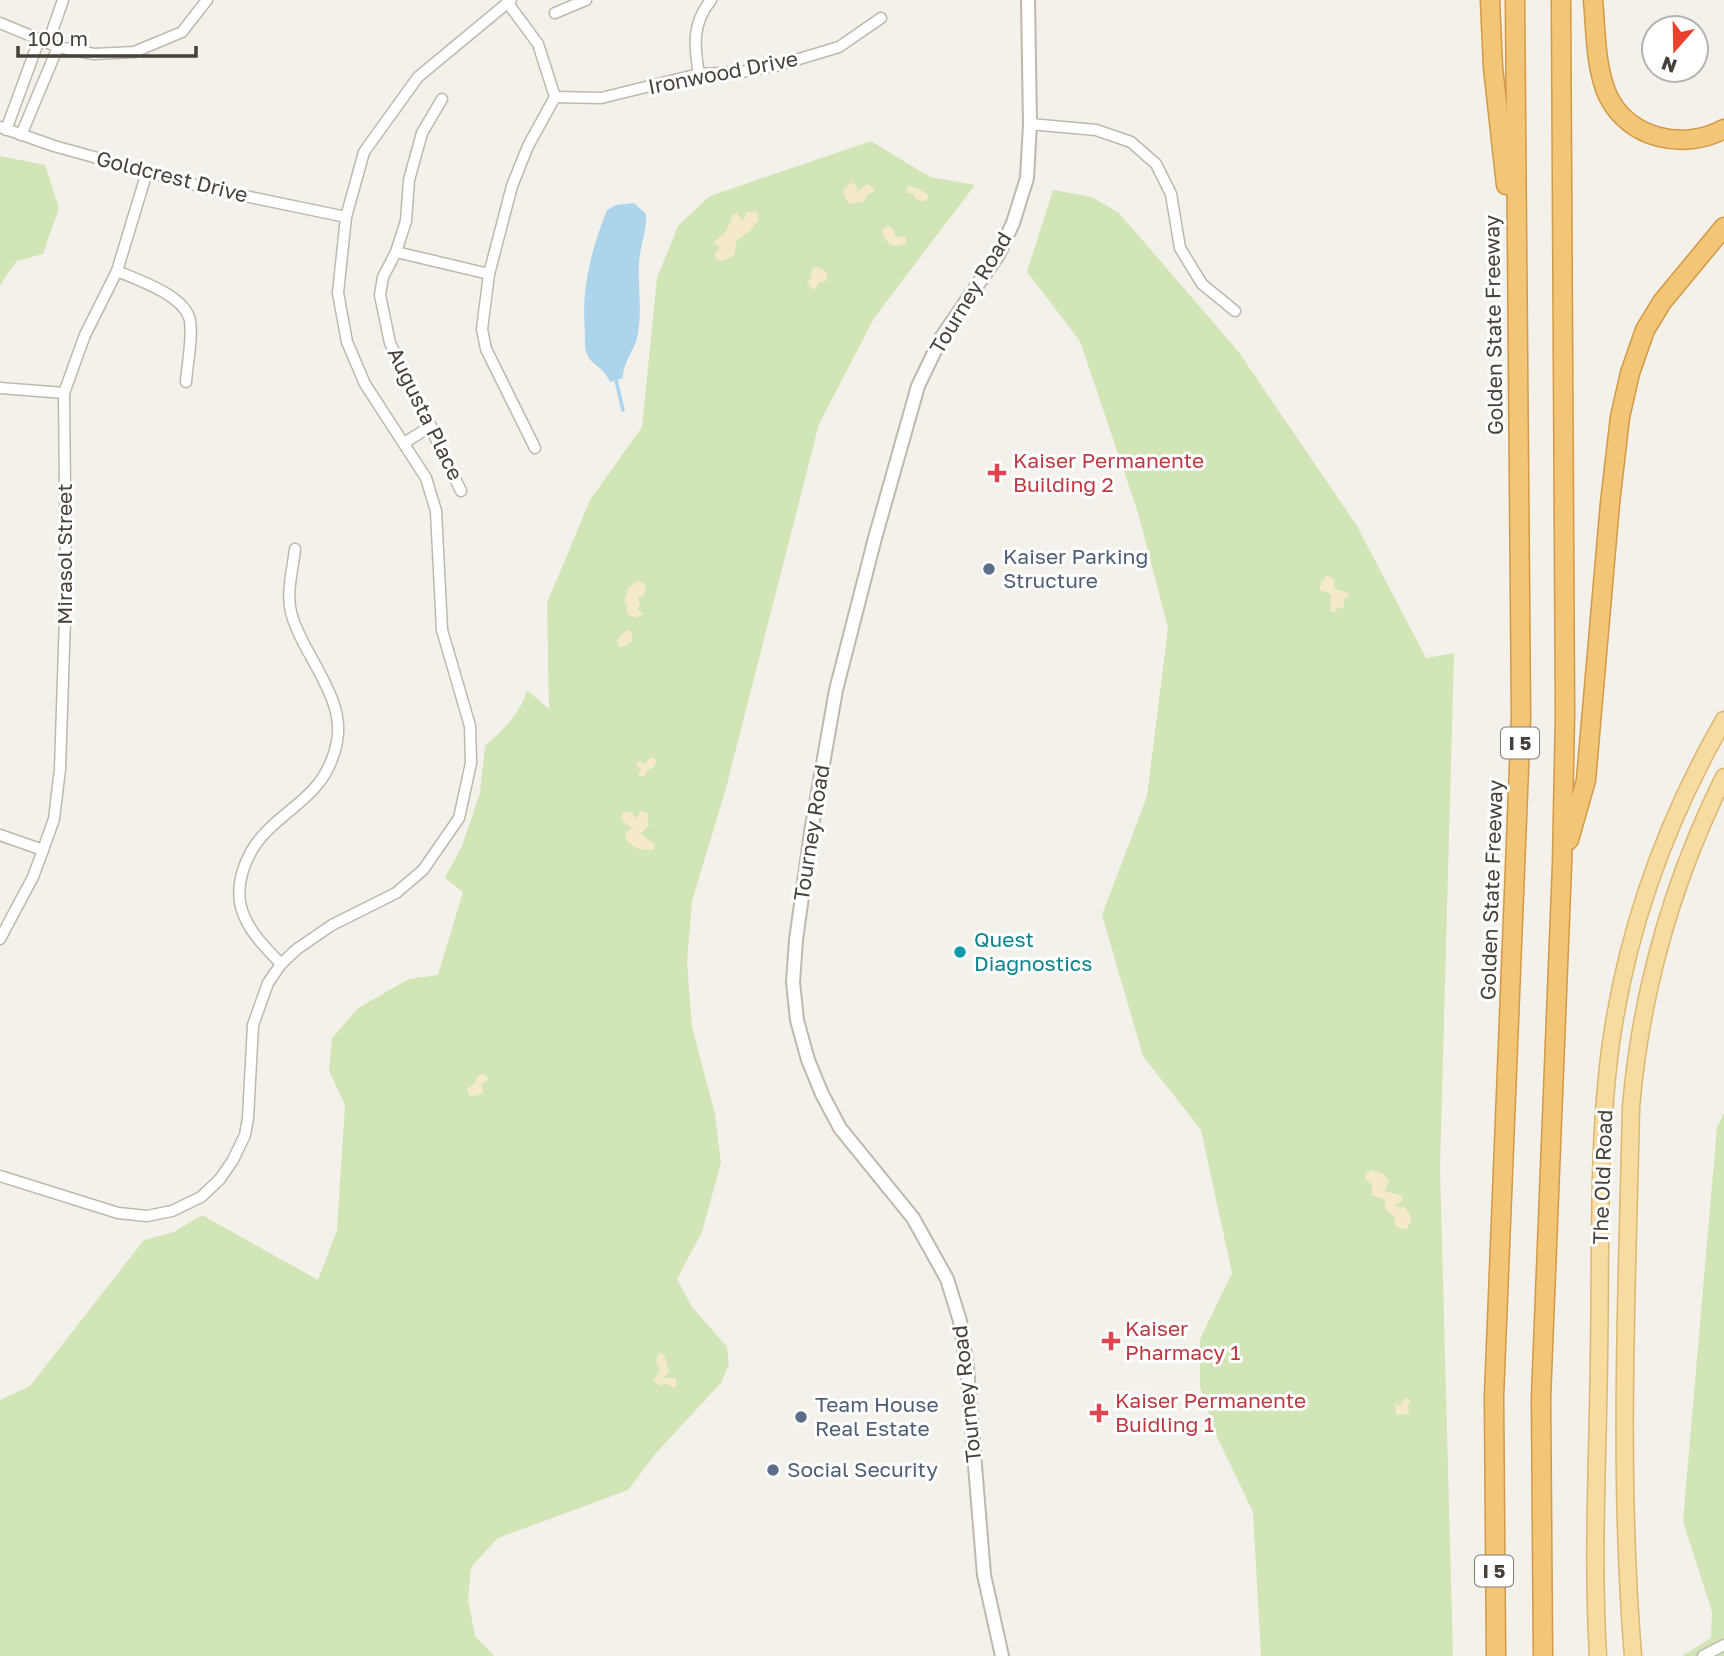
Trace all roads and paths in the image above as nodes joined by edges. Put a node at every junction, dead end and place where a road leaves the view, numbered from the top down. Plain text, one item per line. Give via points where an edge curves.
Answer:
1 (63, 0) edge
2 (207, 0) edge
3 (586, 0) edge
4 (711, 0) edge
5 (1028, 0) edge
6 (1490, 0) edge
7 (1515, 0) edge
8 (1561, 0) edge
9 (1593, 0) edge
10 (509, 1) edge
11 (555, 13) dead end
12 (881, 18) dead end
13 (0, 23) edge
14 (48, 43) junction
15 (699, 74) junction
16 (555, 97) junction
17 (442, 99) dead end
18 (1030, 124) junction
19 (3, 128) edge
20 (1724, 129) edge
21 (21, 135) junction
22 (147, 172) junction
23 (346, 217) junction
24 (1724, 227) edge
25 (396, 252) junction
26 (117, 271) junction
27 (489, 274) junction
28 (1516, 280) junction
29 (1235, 311) dead end
30 (186, 382) dead end
31 (0, 388) edge
32 (64, 393) junction
33 (431, 426) junction
34 (404, 443) junction
35 (535, 448) dead end
36 (461, 491) dead end
37 (295, 549) dead end
38 (1724, 720) edge
39 (1724, 777) edge
40 (0, 835) edge
41 (43, 850) junction
42 (1562, 865) junction
43 (0, 939) edge
44 (281, 964) junction
45 (0, 1175) edge
46 (1724, 1645) edge
47 (1002, 1656) edge
48 (1496, 1656) edge
49 (1543, 1656) edge
50 (1598, 1656) edge
51 (1633, 1656) edge
52 (1703, 1656) edge

1 - 14 street
2 - 14 street via 182,32 134,52 94,54
3 - 11 street
4 - 15 street via 695,33
5 - 18 street, Tourney Road
6 - 28 highway
7 - 28 highway, Golden State Freeway / I 5
8 - 42 highway, I 5
9 - 20 highway via 1602,79 1619,111 1642,130 1664,139 1695,140
10 - 16 street via 538,44
10 - 23 street via 418,77 364,152
12 - 15 street, Ironwood Drive via 839,47 742,72
13 - 14 street
14 - 19 street
14 - 21 street
15 - 16 street, Ironwood Drive via 601,98
16 - 27 street via 512,186
17 - 25 street, Augusta Place via 422,132
18 - 29 street via 1096,130 1131,142 1156,164 1171,194 1181,248 1202,284
18 - 47 street, Tourney Road via 1027,178 1013,223 998,255 941,338 918,386 875,538 834,703 811,832 793,982 797,1020 822,1094 840,1128 913,1218 947,1279 967,1368 984,1575
19 - 21 street, Goldcrest Drive
21 - 22 street, Goldcrest Drive
22 - 23 street, Goldcrest Drive
22 - 26 street, Mirasol Street
23 - 34 street via 338,293 347,342 365,384
24 - 42 highway via 1662,302 1645,330 1630,373 1610,503 1586,780
25 - 27 street
25 - 33 street, Augusta Place via 383,276 380,295 390,343
26 - 30 street via 182,306 190,326
26 - 32 street, Mirasol Street via 85,334
27 - 35 street via 482,329 486,349
28 - 48 highway, Golden State Freeway / I 5 via 1520,730 1494,1397
31 - 32 street
32 - 41 street, Mirasol Street via 66,587 60,769 54,819
33 - 34 street
33 - 36 street, Augusta Place
34 - 44 street via 426,478 436,510 442,630 470,726 466,789 459,818 424,870 396,893 332,925
37 - 44 street via 290,610 330,695 338,739 320,782 266,832 242,872 239,894 244,917
38 - 50 main road, The Old Road via 1689,786 1646,892 1611,1043 1601,1214
39 - 51 main road, The Old Road via 1697,834 1659,940 1634,1066 1624,1495
40 - 41 street
41 - 43 street, Mirasol Street
42 - 49 highway, I 5 via 1542,1335
44 - 45 street via 268,983 253,1025 245,1135 220,1180 201,1197 172,1211 147,1216 118,1213
46 - 52 street

